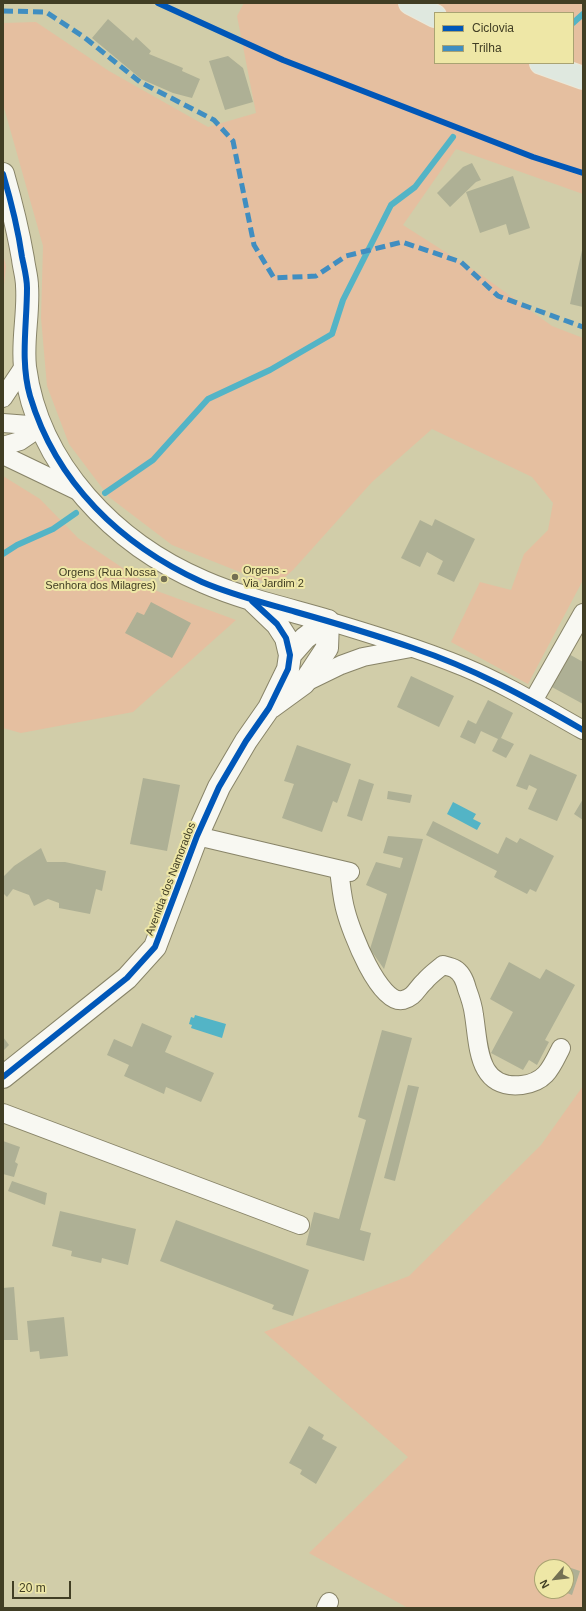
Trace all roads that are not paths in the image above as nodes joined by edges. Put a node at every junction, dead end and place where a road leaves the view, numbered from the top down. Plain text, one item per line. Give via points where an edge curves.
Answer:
1 (410, 3) edge
2 (434, 15) edge
3 (545, 64) edge
4 (583, 78) edge
5 (3, 174) edge
6 (25, 366) junction
7 (3, 398) edge
8 (3, 423) edge
9 (42, 426) junction
10 (3, 446) edge
11 (3, 455) edge
12 (80, 492) junction
13 (250, 599) junction
14 (583, 613) edge
15 (328, 621) junction
16 (414, 648) junction
17 (290, 655) junction
18 (304, 683) junction
19 (533, 701) junction
20 (269, 708) junction
21 (583, 730) edge
22 (197, 836) junction
23 (561, 1048) dead end
24 (3, 1077) edge
25 (3, 1113) edge
26 (300, 1225) dead end

1 - 2 main road
3 - 4 main road
5 - 6 street via 18,234 27,286
6 - 7 street
6 - 9 street via 30,395
8 - 9 street
9 - 10 street via 20,441
9 - 12 street via 57,460
11 - 12 street
12 - 13 street via 118,530 158,558 204,582
13 - 15 street
13 - 17 street via 277,624 286,638
14 - 19 street
15 - 16 street
15 - 17 street via 305,638
15 - 18 street via 326,648
16 - 18 street via 363,657
16 - 19 street via 465,667
17 - 20 street via 288,669
18 - 20 street
19 - 21 street
20 - 22 street, Avenida dos Namorados via 219,787
22 - 23 street via 346,871 346,912 376,981 387,996 401,1000 415,996 423,982 443,965 454,968 463,976 469,994 479,1053 485,1070 498,1081 510,1086 536,1082 548,1073
22 - 24 street, Avenida dos Namorados via 155,947 127,978
25 - 26 street

